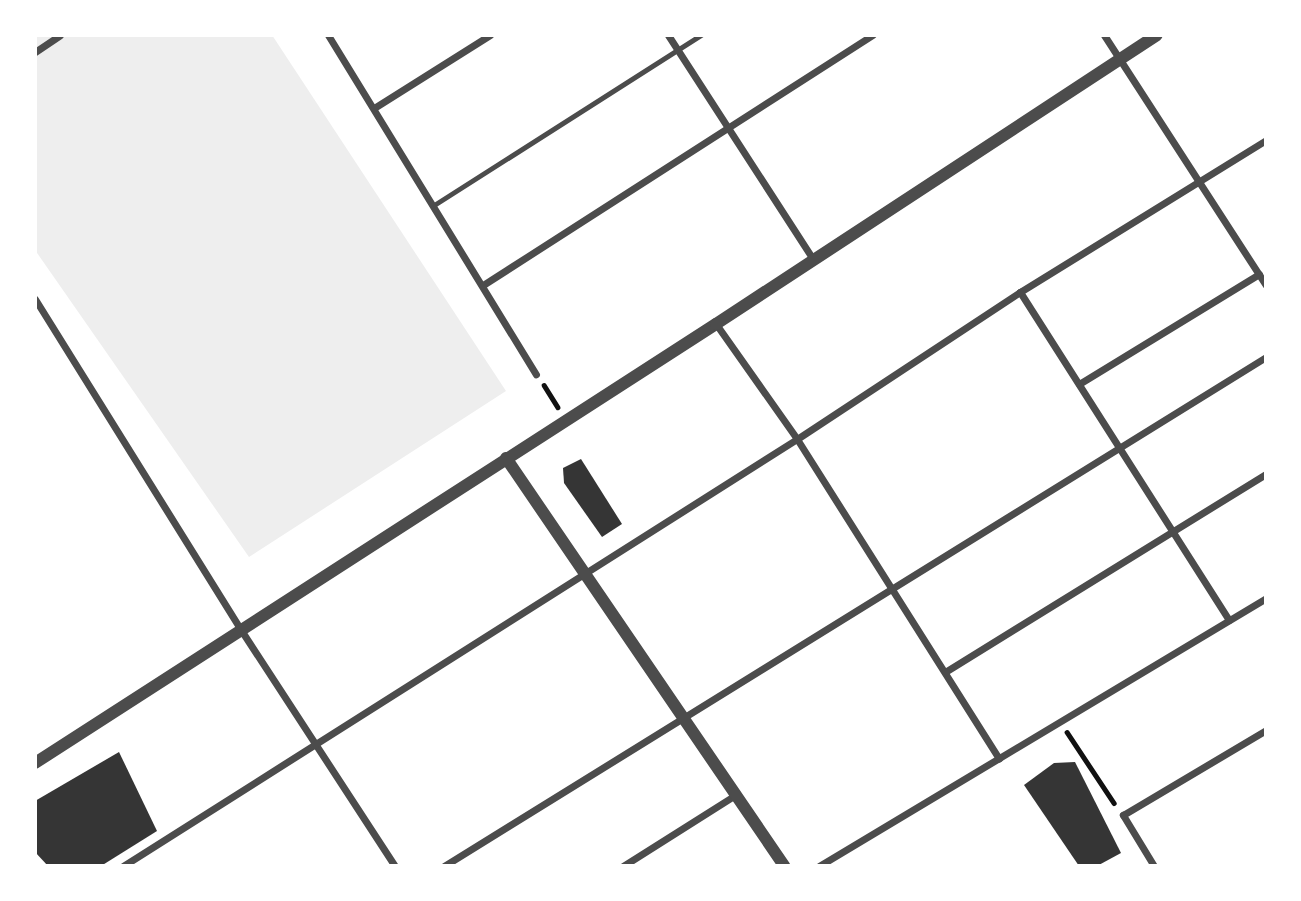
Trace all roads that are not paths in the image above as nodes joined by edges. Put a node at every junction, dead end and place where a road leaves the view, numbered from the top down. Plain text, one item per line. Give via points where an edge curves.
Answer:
1 (60, 35) edge
2 (328, 35) edge
3 (490, 35) edge
4 (668, 35) edge
5 (701, 35) edge
6 (873, 35) edge
7 (1104, 35) edge
8 (1157, 35) edge
9 (678, 50) junction
10 (35, 52) edge
11 (1121, 60) junction
12 (374, 108) junction
13 (728, 128) junction
14 (1266, 140) edge
15 (1200, 183) junction
16 (434, 205) junction
17 (813, 259) junction
18 (1259, 274) junction
19 (483, 285) junction
20 (1266, 285) edge
21 (1020, 292) junction
22 (35, 299) edge
23 (716, 324) junction
24 (1266, 357) edge
25 (536, 374) road end
26 (1079, 384) junction
27 (797, 439) junction
28 (1119, 448) junction
29 (506, 458) junction
30 (1266, 474) edge
31 (1172, 532) junction
32 (585, 572) junction
33 (892, 588) junction
34 (1266, 598) edge
35 (1229, 620) junction
36 (241, 630) junction
37 (945, 672) junction
38 (684, 717) junction
39 (1266, 730) edge
40 (315, 744) junction
41 (999, 758) junction
42 (35, 763) edge
43 (737, 794) junction
44 (123, 866) edge
45 (395, 866) edge
46 (444, 866) edge
47 (623, 866) edge
48 (785, 866) edge
49 (819, 866) edge
50 (1154, 866) edge

1 - 10 street
2 - 12 street
3 - 12 street
4 - 9 street
5 - 9 lane
6 - 13 street
7 - 11 street
8 - 11 street
9 - 13 street
9 - 16 lane
11 - 15 street
11 - 17 street
12 - 16 street
13 - 17 street
13 - 19 street
14 - 15 street
15 - 18 street
15 - 21 street
16 - 19 street
17 - 23 street
18 - 20 street
18 - 26 street
19 - 25 street
21 - 26 street
21 - 27 street
22 - 36 street
23 - 27 street
23 - 29 street
24 - 28 street
26 - 28 street
27 - 32 street
27 - 33 street
28 - 31 street
28 - 33 street
29 - 32 street
29 - 36 street
30 - 31 street
31 - 35 street
31 - 37 street
32 - 38 street
32 - 40 street
33 - 37 street
33 - 38 street
34 - 35 street
35 - 41 street
36 - 40 street
36 - 42 street
37 - 41 street
38 - 43 street
38 - 46 street
39 - 50 street via 1123,816
40 - 44 street
40 - 45 street
41 - 49 street
43 - 47 street
43 - 48 street

